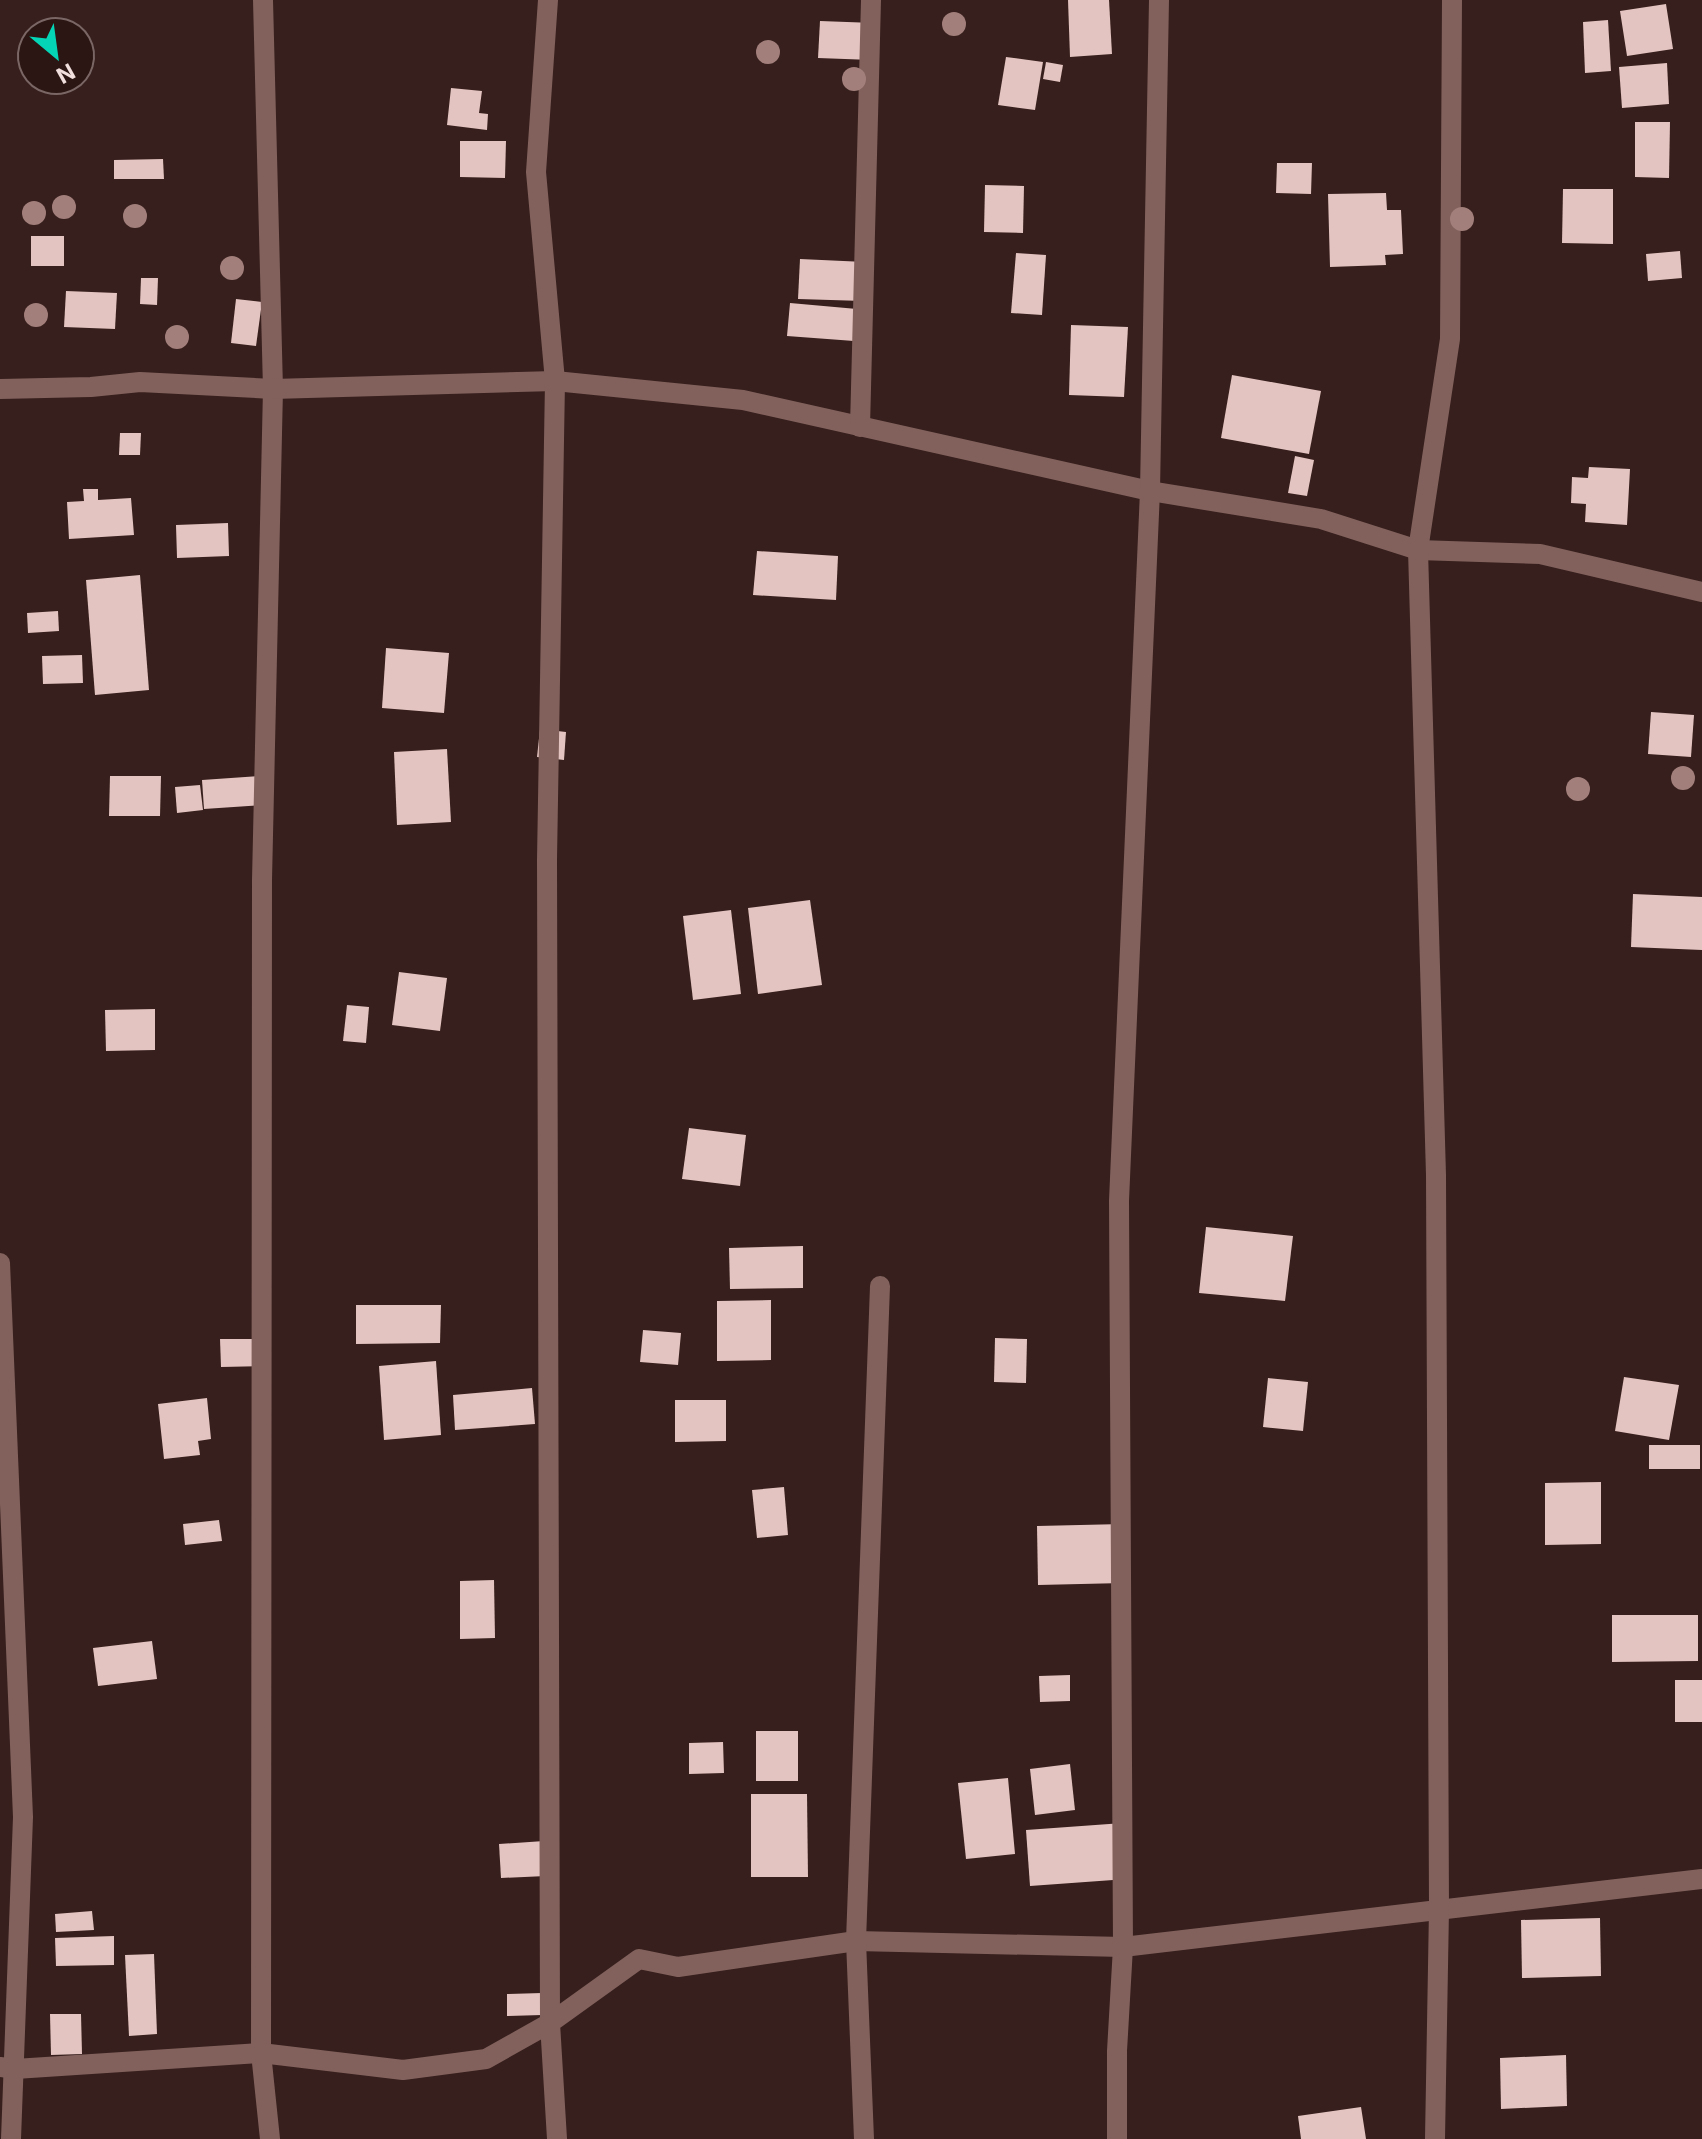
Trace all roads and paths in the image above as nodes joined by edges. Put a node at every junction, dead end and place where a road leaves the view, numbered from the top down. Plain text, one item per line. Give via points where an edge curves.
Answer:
1 (263, 0) edge
2 (548, 0) edge
3 (871, 0) edge
4 (1159, 0) edge
5 (1452, 0) edge
6 (555, 381) junction
7 (0, 389) edge
8 (273, 389) junction
9 (860, 427) junction
10 (1150, 491) junction
11 (1418, 550) junction
12 (1702, 592) edge
13 (0, 1263) edge
14 (880, 1286) dead end
15 (3, 1388) edge
16 (1702, 1879) edge
17 (1439, 1909) junction
18 (856, 1941) junction
19 (1123, 1947) junction
20 (550, 2023) junction
21 (261, 2053) junction
22 (7, 2068) edge
23 (11, 2139) edge
24 (270, 2139) edge
25 (557, 2139) edge
26 (864, 2139) edge
27 (1117, 2139) edge
28 (1435, 2139) edge

1 - 8 street
2 - 6 street via 536,172
3 - 9 street
4 - 10 street
5 - 11 street via 1450,339
6 - 8 street
6 - 9 street via 743,400
6 - 20 street via 547,860
7 - 8 street via 140,382
8 - 21 street via 262,880
9 - 10 street
10 - 11 street via 1321,519
10 - 19 street via 1119,1201
11 - 12 street via 1540,554
11 - 17 street via 1436,1175
13 - 15 street
14 - 18 street
15 - 22 street via 23,1817
16 - 17 street
17 - 19 street
17 - 28 street
18 - 19 street
18 - 20 street via 678,1967 639,1959
18 - 26 street
19 - 27 street
20 - 21 street via 486,2059 403,2070
20 - 25 street
21 - 22 street
21 - 24 street
22 - 23 street

